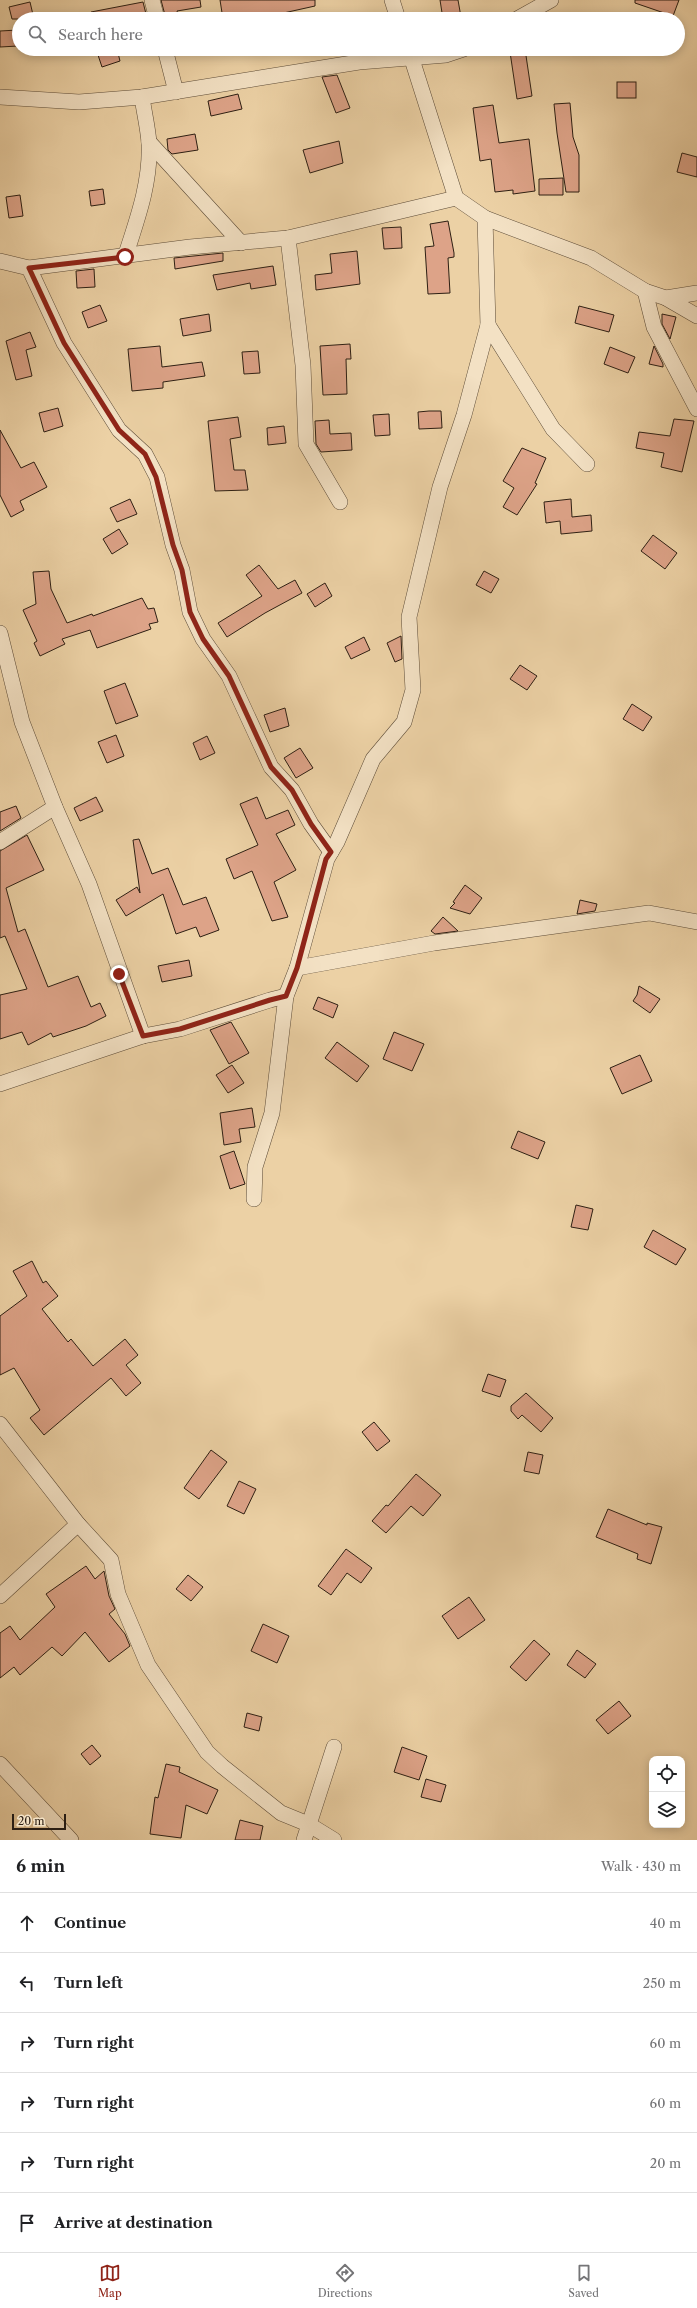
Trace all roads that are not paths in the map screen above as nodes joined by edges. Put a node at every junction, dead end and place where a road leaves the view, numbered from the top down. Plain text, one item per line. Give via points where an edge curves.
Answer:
1 (152, 0) edge
2 (392, 0) edge
3 (551, 0) edge
4 (155, 12) edge
5 (396, 12) edge
6 (530, 12) edge
7 (167, 56) edge
8 (398, 56) edge
9 (412, 56) edge
10 (176, 92) junction
11 (0, 97) edge
12 (142, 97) junction
13 (149, 142) junction
14 (456, 198) junction
15 (485, 218) junction
16 (288, 238) junction
17 (241, 242) junction
18 (125, 257) junction
19 (0, 261) edge
20 (29, 268) junction
21 (645, 292) junction
22 (697, 293) edge
23 (666, 298) junction
24 (697, 316) edge
25 (488, 325) junction
26 (697, 410) edge
27 (587, 464) dead end
28 (340, 502) dead end
29 (0, 633) edge
30 (55, 807) junction
31 (0, 842) edge
32 (331, 852) junction
33 (697, 922) edge
34 (297, 968) junction
35 (286, 996) junction
36 (143, 1036) junction
37 (0, 1084) edge
38 (254, 1199) dead end
39 (0, 1424) edge
40 (78, 1524) junction
41 (0, 1596) edge
42 (334, 1746) dead end
43 (0, 1764) edge
44 (308, 1824) junction
45 (71, 1840) edge
46 (304, 1840) edge
47 (334, 1840) edge

1 - 4 street
2 - 5 street
3 - 6 street
7 - 10 street
8 - 10 street
9 - 14 street
10 - 12 street
11 - 12 street via 78,102
12 - 13 street
13 - 17 street
13 - 18 street via 145,191
14 - 15 street
14 - 16 street
15 - 21 street via 591,258
15 - 25 street
16 - 17 street
16 - 28 street via 303,365 306,444
17 - 18 street
18 - 20 street
19 - 20 street
20 - 32 street via 64,343 119,430 145,454 156,477 182,570 190,612 203,639 229,676 271,767 292,790 311,824
21 - 23 street
21 - 26 street via 654,327
22 - 23 street
23 - 24 street
25 - 27 street via 553,429
25 - 32 street via 464,415 440,487 409,617 414,690 404,722 373,759
29 - 30 street via 22,722
30 - 31 street
30 - 36 street via 89,884
32 - 34 street via 326,859
33 - 34 street via 649,913 434,943
34 - 35 street
35 - 36 street via 180,1029
35 - 38 street via 272,1113 255,1167
36 - 37 street
39 - 40 street
40 - 41 street
40 - 44 street via 111,1560 118,1594 148,1665 207,1752 281,1813
42 - 44 street
43 - 45 street
44 - 46 street
44 - 47 street

